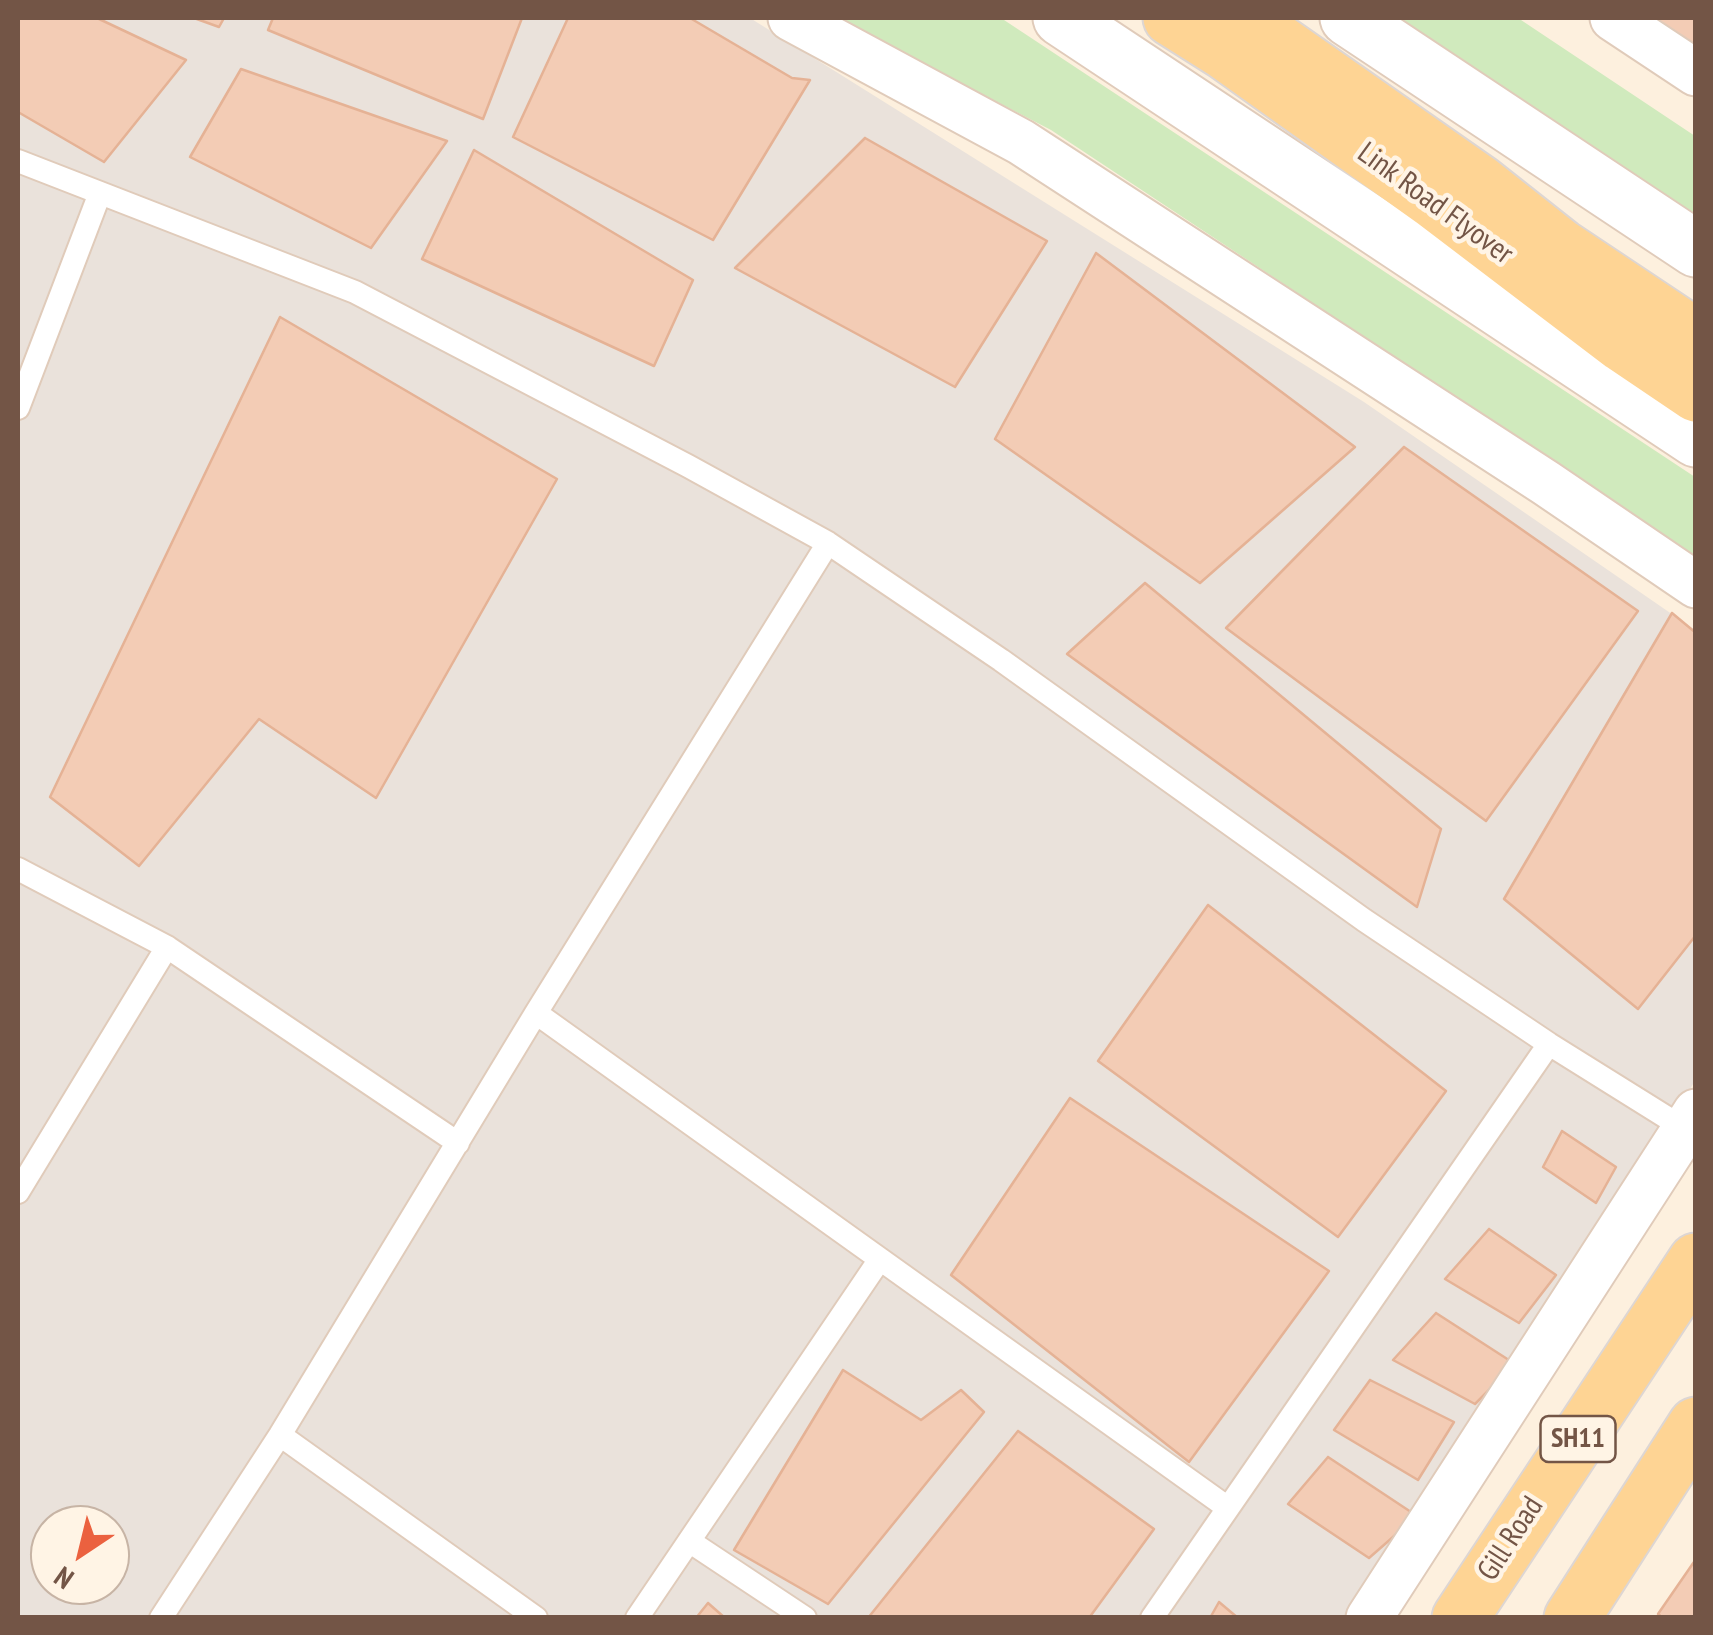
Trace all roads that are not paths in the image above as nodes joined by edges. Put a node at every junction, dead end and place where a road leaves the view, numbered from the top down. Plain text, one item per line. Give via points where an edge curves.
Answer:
1 (791, 18) edge
2 (1061, 18) edge
3 (1171, 18) edge
4 (1244, 18) edge
5 (1348, 18) edge
6 (1613, 18) edge
7 (1696, 73) edge
8 (18, 161) edge
9 (100, 193) junction
10 (1696, 249) edge
11 (1696, 337) edge
12 (1696, 394) edge
13 (18, 408) edge
14 (1696, 439) edge
15 (828, 543) junction
16 (1696, 585) edge
17 (18, 869) edge
18 (167, 947) junction
19 (536, 1013) junction
20 (1549, 1044) junction
21 (1692, 1125) edge
22 (458, 1144) junction
23 (18, 1192) edge
24 (880, 1259) junction
25 (1696, 1261) edge
26 (1696, 1425) edge
27 (280, 1435) junction
28 (1228, 1508) junction
29 (689, 1541) junction
30 (1582, 1614) edge
31 (161, 1618) edge
32 (536, 1618) edge
33 (638, 1618) edge
34 (805, 1618) edge
35 (1152, 1618) edge
36 (1369, 1618) edge
37 (1460, 1618) edge

1 - 16 street via 1021,142
2 - 14 street
3 - 12 main road, Link Road Flyover
4 - 11 main road, Link Road Flyover
5 - 10 street
6 - 7 street
8 - 9 lane
9 - 13 lane
9 - 15 lane via 355,292
15 - 19 lane
15 - 20 lane
17 - 18 lane
18 - 22 lane
18 - 23 lane
19 - 22 lane
19 - 24 lane
20 - 21 lane
20 - 28 lane
21 - 36 street
22 - 27 lane
24 - 28 lane
24 - 29 lane
25 - 37 main road, Gill Road / SH11
26 - 30 main road
27 - 31 lane
27 - 32 lane
28 - 35 lane
29 - 33 lane
29 - 34 lane

